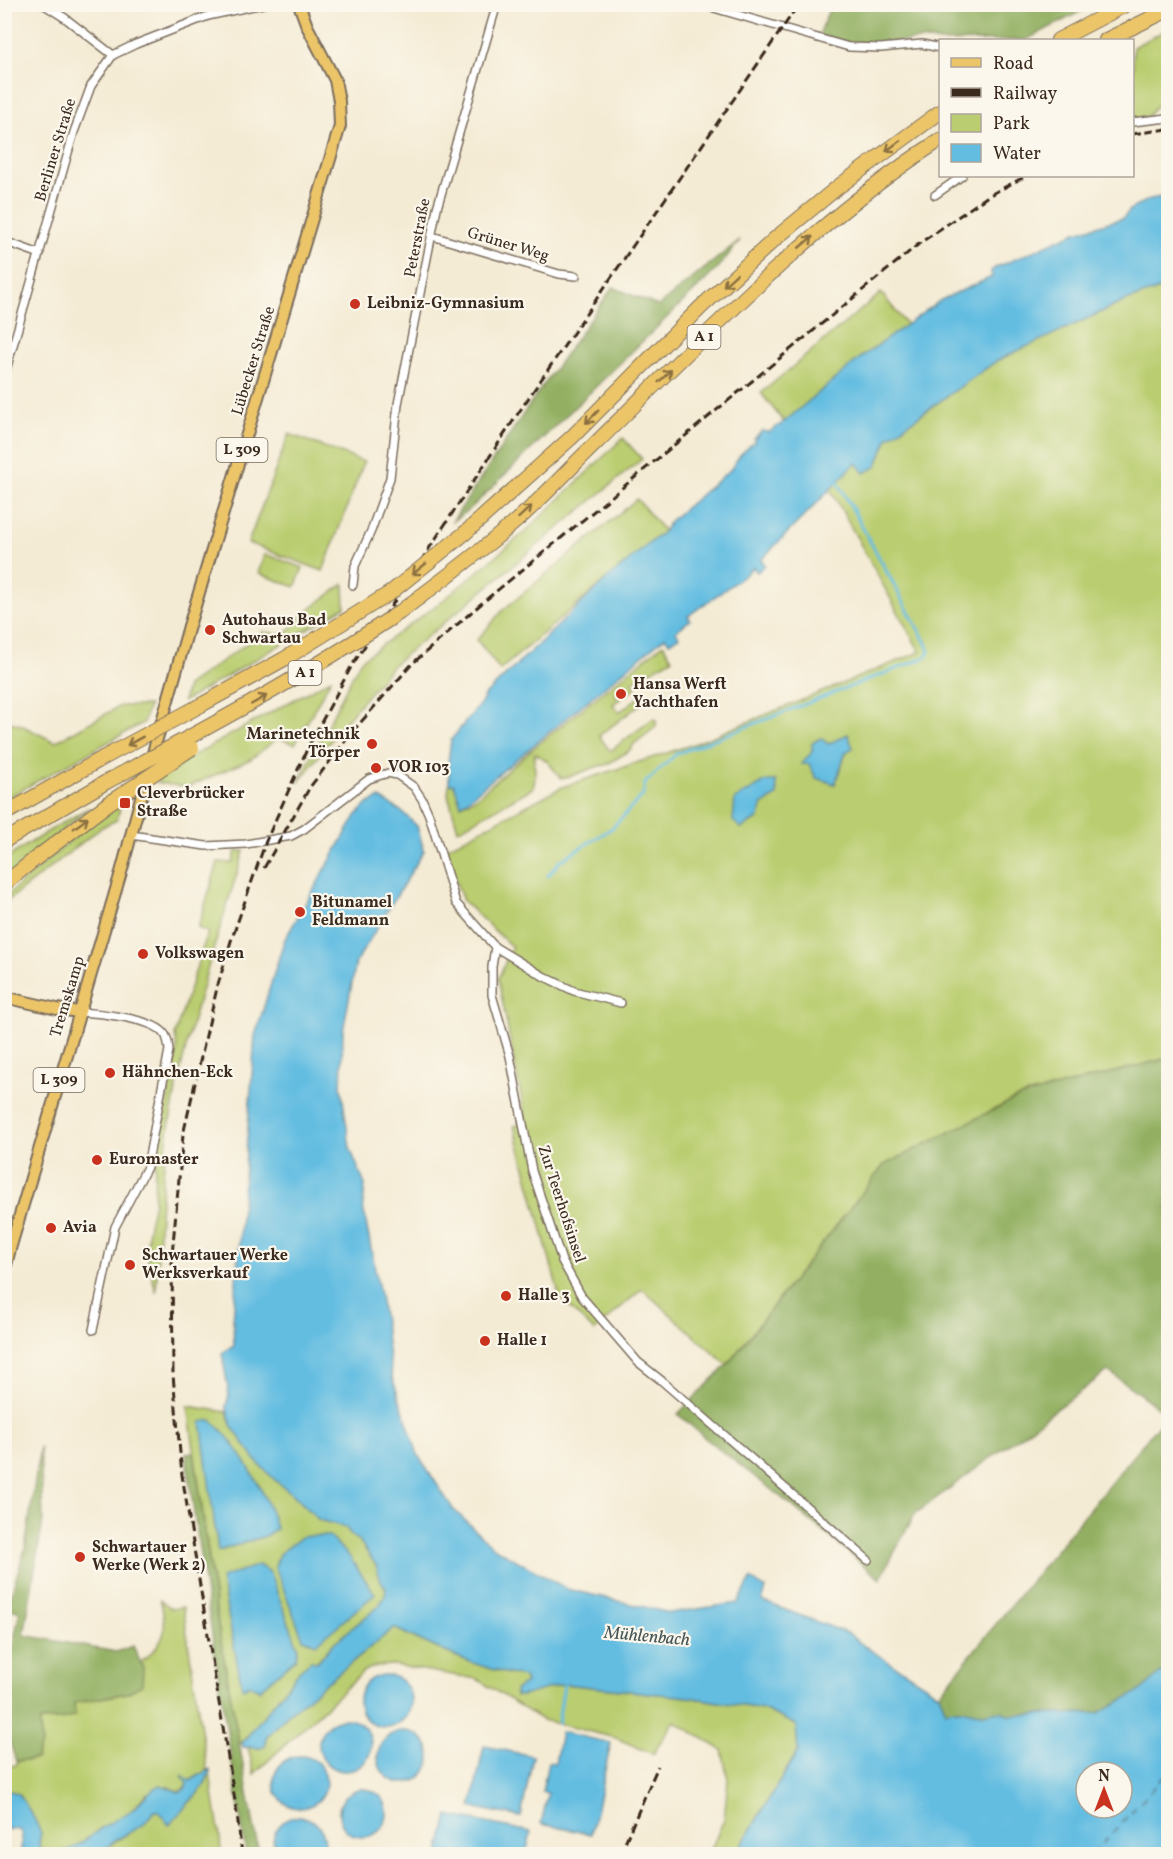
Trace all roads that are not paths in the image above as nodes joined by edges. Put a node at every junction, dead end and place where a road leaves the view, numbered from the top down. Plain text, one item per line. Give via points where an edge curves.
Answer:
1 (43, 4) edge
2 (263, 4) edge
3 (299, 4) edge
4 (497, 4) edge
5 (700, 4) edge
6 (1127, 4) edge
7 (1168, 10) edge
8 (1060, 39) edge
9 (1108, 39) edge
10 (939, 48) edge
11 (112, 55) junction
12 (939, 113) edge
13 (1168, 118) edge
14 (1134, 122) edge
15 (939, 141) edge
16 (961, 177) edge
17 (935, 195) dead end
18 (432, 236) junction
19 (4, 241) edge
20 (40, 254) junction
21 (576, 276) dead end
22 (4, 376) edge
23 (353, 585) dead end
24 (208, 728) junction
25 (4, 814) edge
26 (131, 834) junction
27 (4, 841) edge
28 (4, 884) edge
29 (495, 947) junction
30 (4, 997) edge
31 (621, 1003) dead end
32 (79, 1012) junction
33 (4, 1273) edge
34 (93, 1330) dead end
35 (868, 1560) dead end

1 - 11 street
2 - 11 street via 208,16
3 - 26 main road, Lübecker Straße / L 309 via 334,80 340,126 186,636
4 - 18 street, Peterstraße via 444,180
5 - 10 street via 849,47 922,44
6 - 8 highway
7 - 9 highway
11 - 20 street, Berliner Straße via 91,86 74,132
12 -> 25 highway, A 1, bridge via 776,238 572,437 465,533 390,593 286,658
13 - 14 street
24 -> 15 highway, A 1, bridge via 357,641 481,550 525,513 794,253
16 - 17 street
18 - 21 street, Grüner Weg
18 - 23 street, Peterstraße via 398,404 390,478 355,566
19 - 20 street
20 - 22 street, Berliner Straße
24 - 27 highway, A 1, bridge
28 -> 24 highway, bridge via 109,802 192,748
26 - 29 street via 206,846 291,836 369,779 388,773 397,775 414,787 422,799 456,903
26 - 32 main road, Tremskamp / L 309
29 - 31 street via 574,991
29 - 35 street, Zur Teerhofsinsel via 492,994 510,1056 532,1171 562,1261 582,1297 638,1362
30 - 32 main road
32 - 33 main road, Tremskamp / L 309
32 - 34 street via 111,1014 152,1026 167,1038 169,1050 147,1167 115,1227

